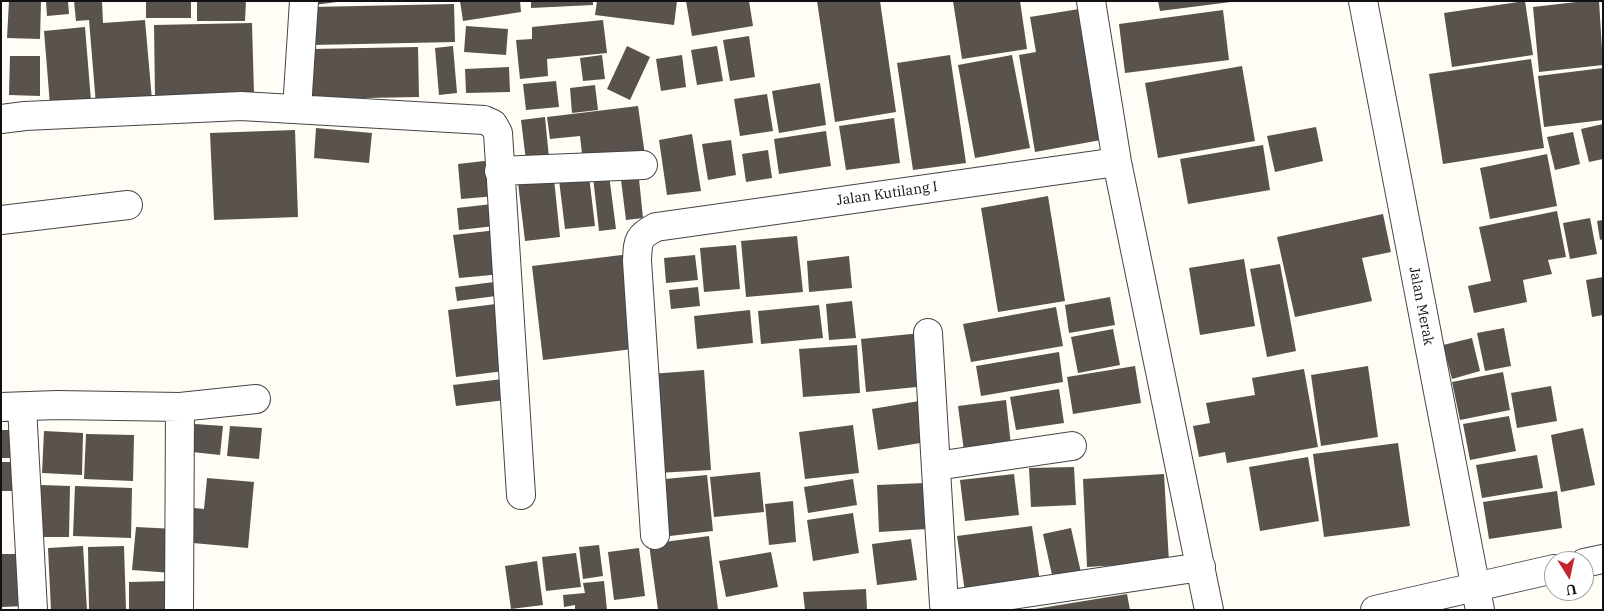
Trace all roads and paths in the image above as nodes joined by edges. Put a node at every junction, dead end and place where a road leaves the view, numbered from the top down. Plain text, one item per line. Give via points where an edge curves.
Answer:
1 (304, 1) edge
2 (1091, 1) edge
3 (1363, 1) edge
4 (297, 109) junction
5 (1, 119) edge
6 (1117, 162) junction
7 (643, 165) dead end
8 (499, 171) junction
9 (128, 205) dead end
10 (1, 220) edge
11 (928, 333) dead end
12 (256, 398) dead end
13 (12, 407) edge
14 (180, 407) junction
15 (1072, 446) dead end
16 (936, 466) junction
17 (521, 496) dead end
18 (655, 535) dead end
19 (1201, 567) junction
20 (1544, 573) edge
21 (1477, 598) edge
22 (33, 610) edge
23 (179, 610) edge
24 (1209, 610) edge
25 (1375, 610) edge

1 - 4 street
2 - 6 street
3 - 21 street, Jalan Merak
4 - 5 street via 241,106
4 - 8 street via 484,120 492,124 498,133
6 - 18 street, Jalan Kutilang I via 656,227 644,233 638,241 637,261
6 - 19 street
7 - 8 street
8 - 17 street
9 - 10 street
11 - 16 street
12 - 14 street
13 - 14 street
13 - 22 street
14 - 23 street
15 - 16 street
16 - 19 street via 944,605
19 - 24 street
20 - 21 street
21 - 25 street

